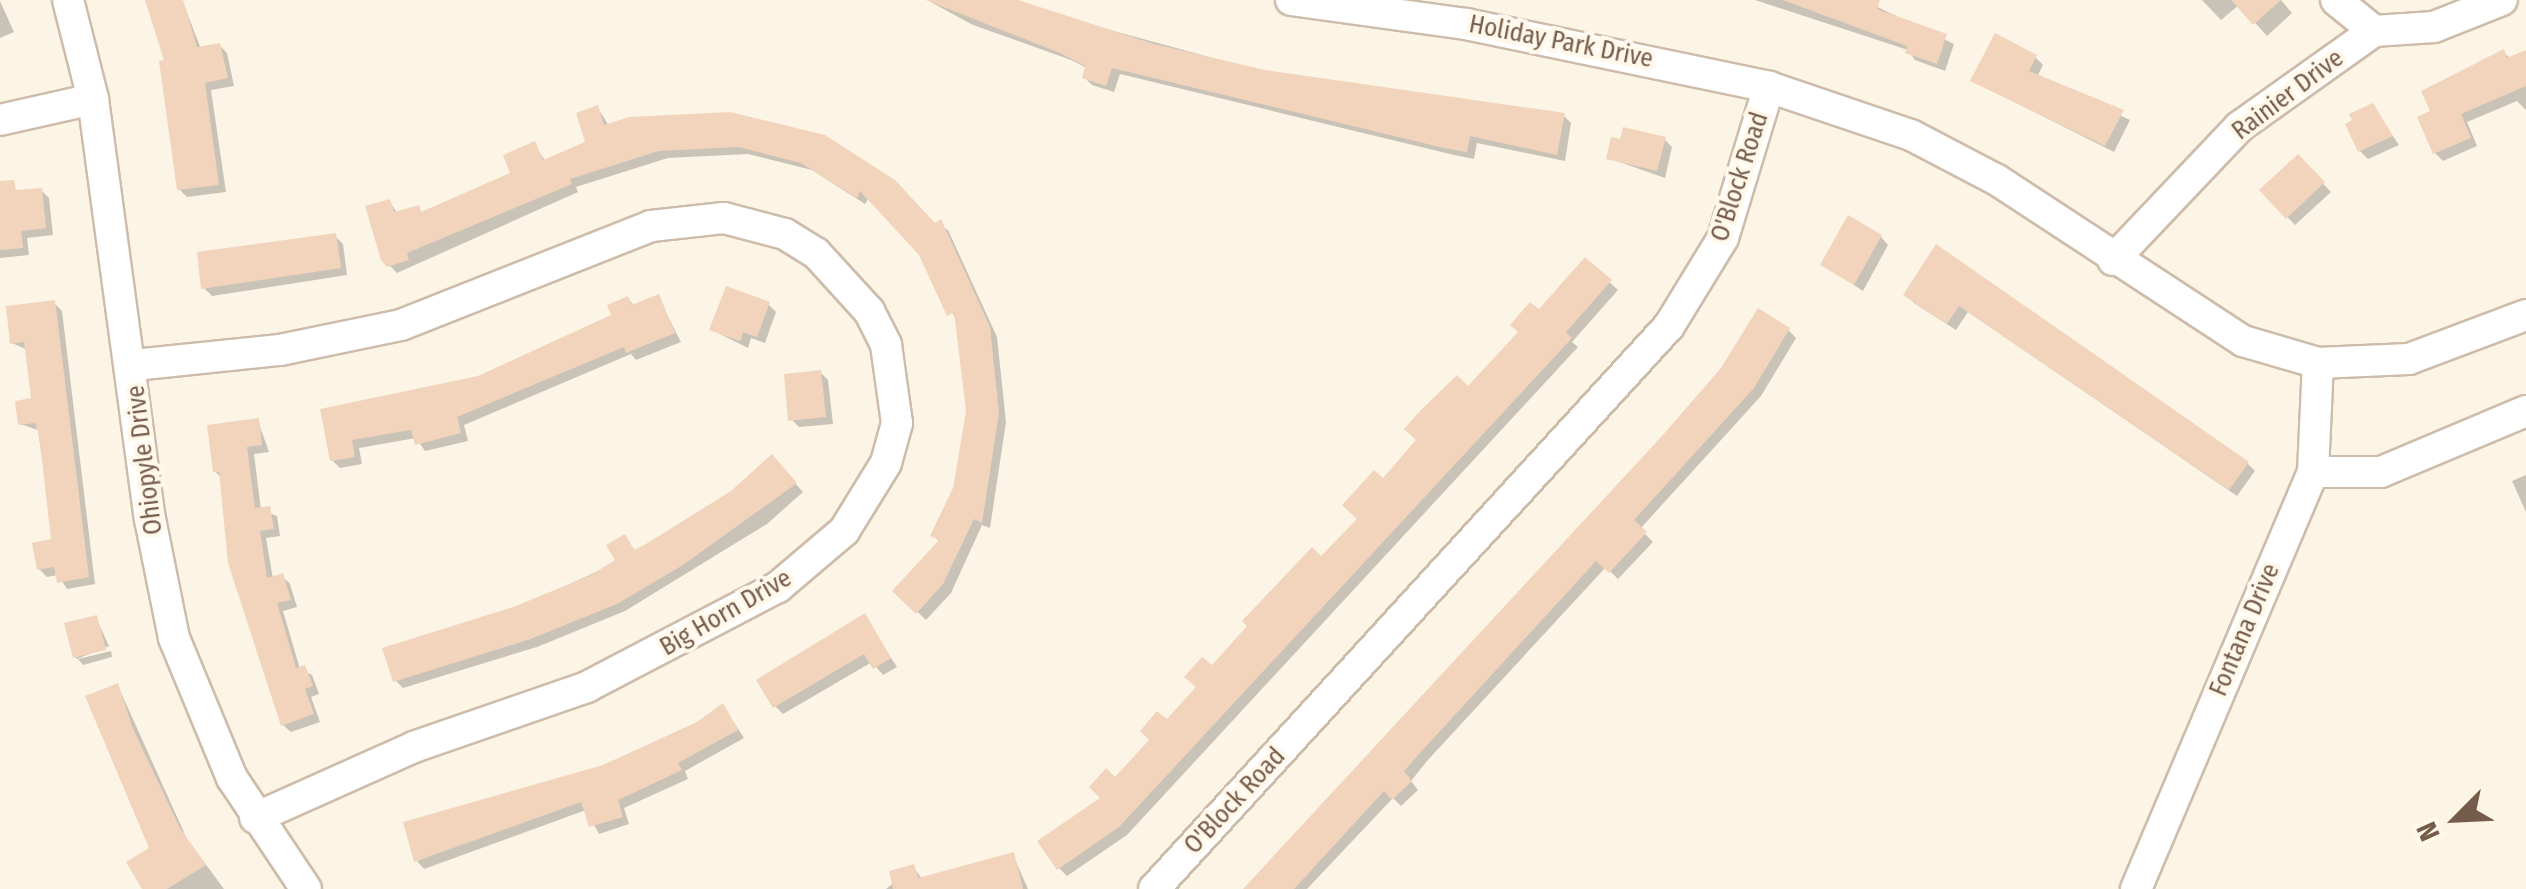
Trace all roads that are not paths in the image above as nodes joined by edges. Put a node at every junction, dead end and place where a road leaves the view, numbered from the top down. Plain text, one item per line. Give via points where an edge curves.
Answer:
1 (68, 0) edge
2 (1291, 0) edge
3 (2336, 0) edge
4 (2502, 0) edge
5 (2374, 31) junction
6 (1770, 87) junction
7 (93, 100) junction
8 (0, 120) edge
9 (2113, 260) junction
10 (2526, 315) edge
11 (2318, 364) junction
12 (134, 365) junction
13 (2526, 411) edge
14 (2313, 472) junction
15 (256, 818) junction
16 (306, 889) edge
17 (1154, 889) edge
18 (2136, 889) edge

1 - 7 street, Ohiopyle Drive
2 - 6 street, Holiday Park Drive via 1466,24
3 - 5 street
4 - 5 street via 2434,28
5 - 9 street, Rainier Drive via 2239,127
6 - 9 street, O'Block Road via 1928,144 1997,180
6 - 17 street, O'Block Road via 1723,238 1669,326
7 - 8 street
7 - 12 street, Ohiopyle Drive
9 - 11 street, O'Block Road via 2242,342
10 - 11 street, O'Block Road via 2409,359
11 - 14 street, Fontana Drive
12 - 15 street, Ohiopyle Drive via 150,519 174,638 206,727
12 - 15 street, Big Horn Drive via 280,350 401,325 651,226 724,218 786,234 816,253 869,311 886,346 897,424 886,463 844,530 791,578 587,687 414,748
13 - 14 street via 2380,472
14 - 18 street, Fontana Drive
15 - 16 street, Ohiopyle Drive

